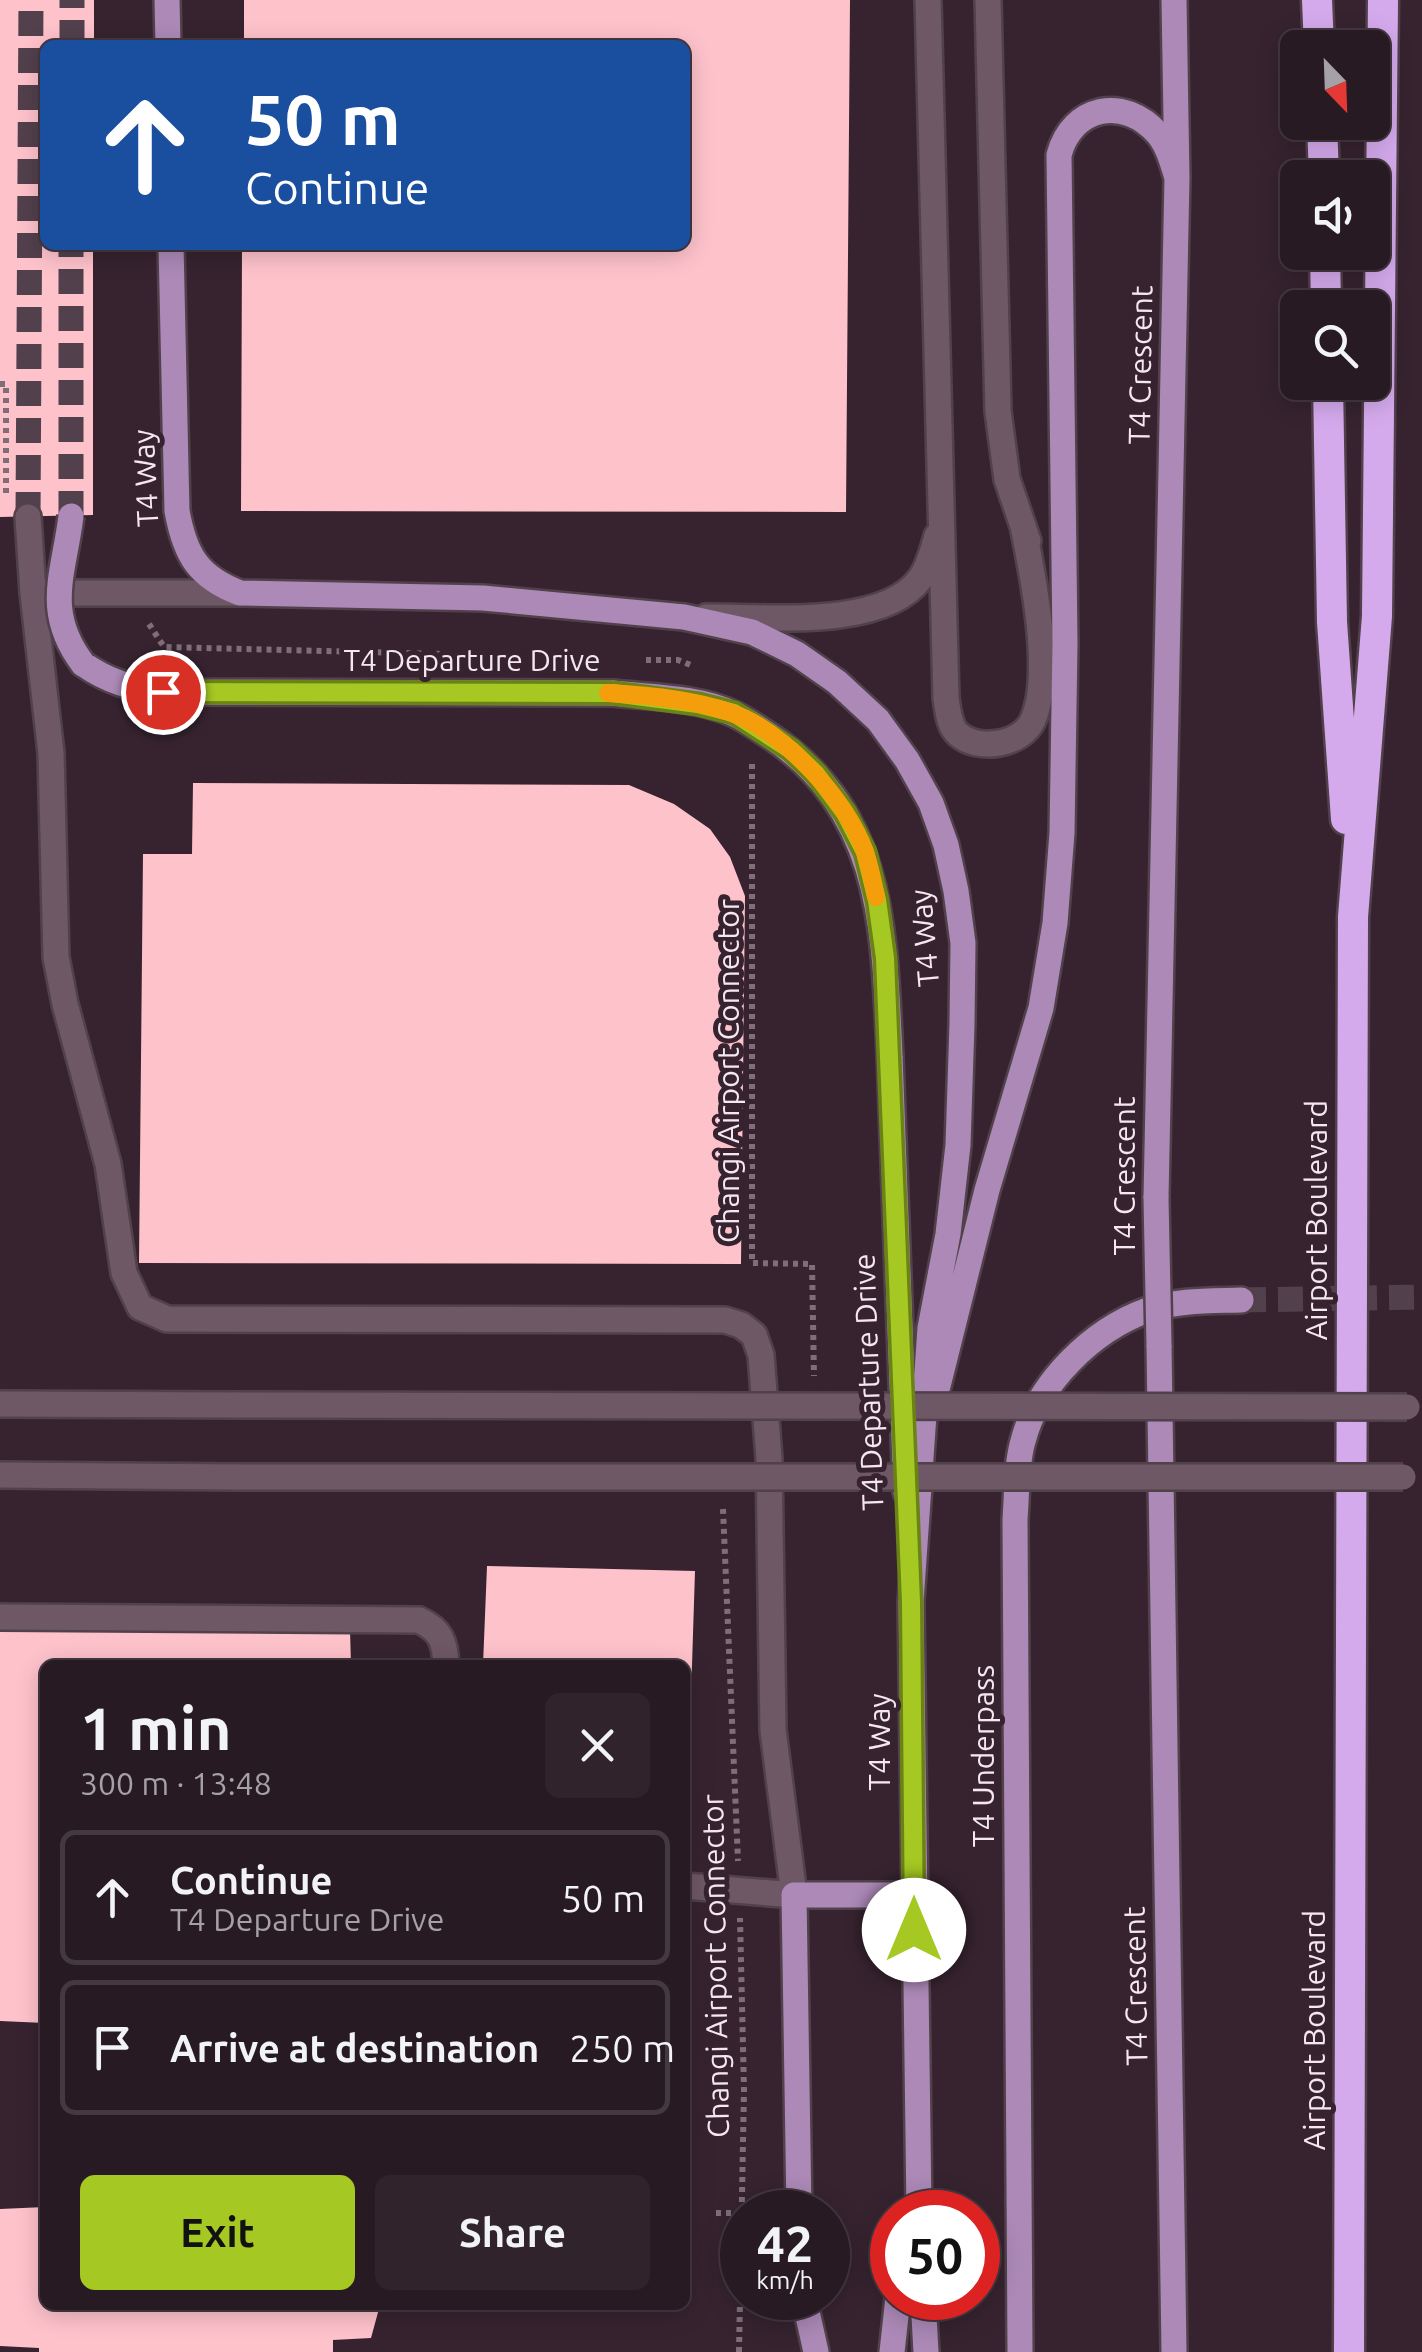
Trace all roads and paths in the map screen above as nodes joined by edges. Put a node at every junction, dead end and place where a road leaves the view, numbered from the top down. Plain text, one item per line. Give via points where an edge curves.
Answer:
1 (168, 0) edge
2 (928, 0) edge
3 (988, 0) edge
4 (1174, 0) edge
5 (1317, 0) edge
6 (1382, 0) edge
7 (1319, 30) edge
8 (168, 40) edge
9 (1177, 178) junction
10 (171, 250) edge
11 (1328, 400) edge
12 (943, 512) junction
13 (71, 516) tunnel mouth
14 (28, 518) tunnel mouth
15 (1023, 526) junction
16 (32, 593) junction
17 (240, 593) junction
18 (148, 594) junction
19 (684, 617) junction
20 (1066, 643) junction
21 (540, 657) dead end
22 (639, 660) dead end
23 (694, 666) dead end
24 (752, 760) dead end
25 (1353, 917) junction
26 (1242, 1300) tunnel mouth
27 (814, 1380) dead end
28 (0, 1404) edge
29 (1422, 1408) edge
30 (924, 1446) junction
31 (0, 1475) edge
32 (1422, 1477) edge
33 (722, 1498) dead end
34 (911, 1602) junction
35 (0, 1618) edge
36 (446, 1660) edge
37 (690, 1886) edge
38 (739, 1890) junction
39 (914, 1894) junction
40 (794, 1895) junction
41 (916, 2143) junction
42 (742, 2190) edge
43 (800, 2190) edge
44 (911, 2190) edge
45 (918, 2190) edge
46 (716, 2213) dead end
47 (720, 2213) edge
48 (740, 2320) edge
49 (800, 2320) edge
50 (808, 2320) edge
51 (896, 2320) edge
52 (924, 2320) edge
53 (739, 2352) edge
54 (798, 2352) edge
55 (816, 2352) edge
56 (892, 2352) edge
57 (926, 2352) edge
58 (1020, 2352) edge
59 (1174, 2352) edge
60 (1349, 2352) edge

1 - 8 main road
2 - 12 lane
3 - 15 lane via 998,411 1007,479
4 - 9 main road, T4 Crescent
5 - 7 highway
6 - 25 highway, Airport Boulevard via 1377,616
9 - 20 main road via 1160,136 1132,113 1095,112 1064,135 1059,155
9 - 59 main road, T4 Crescent, bridge via 1156,1198
10 - 17 main road, T4 Way via 183,541 216,584
11 - 25 highway via 1332,622
12 - 15 lane via 948,717 969,742 1002,743 1022,735 1039,701 1035,589
12 - 19 lane via 920,580 868,610
13 - 34 main road, T4 Departure Drive, bridge via 57,589 68,645 105,680 128,688 613,693 734,713 816,774 865,852 885,958
14 - 16 lane
15 - 20 lane
16 - 18 lane
16 - 40 lane via 51,753 56,957 108,1164 131,1294 140,1307 167,1319 726,1320 754,1335 769,1458 774,1730
17 - 18 lane
17 - 19 main road, T4 Way via 483,598
18 - 21 path via 149,626 164,647
19 - 30 main road, T4 Way via 752,632 836,682 878,720 907,760 946,845 962,942 958,1145 930,1328
20 - 30 main road via 1062,833 1042,1008 987,1190
22 - 23 path
24 - 27 path, Changi Airport Connector via 752,1263 812,1264
25 - 60 highway, Airport Boulevard
26 - 58 main road, T4 Underpass via 1149,1310 1114,1327 1058,1376 1036,1406 1022,1443 1014,1519
28 - 29 lane, bridge
30 - 34 main road, T4 Way
31 - 32 lane, bridge
33 - 38 path, Changi Airport Connector
34 - 39 main road, T4 Way
35 - 36 lane via 409,1619 436,1628
37 - 38 lane
38 - 40 lane
38 - 42 path, Changi Airport Connector
39 - 40 main road
39 - 41 main road, T4 Way
40 - 43 main road
41 - 44 main road
41 - 45 main road, T4 Way
46 - 47 path
48 - 53 path, Changi Airport Connector
49 - 54 main road
50 - 55 main road
51 - 56 main road
52 - 57 main road

